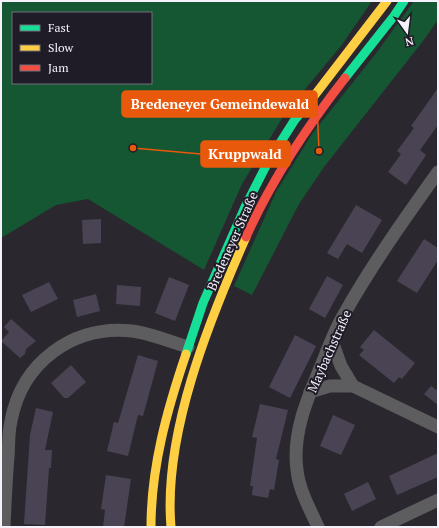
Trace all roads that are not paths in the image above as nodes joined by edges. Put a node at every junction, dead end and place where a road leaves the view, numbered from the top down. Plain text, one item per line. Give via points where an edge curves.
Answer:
1 (387, 1) edge
2 (404, 1) edge
3 (438, 172) edge
4 (332, 341) junction
5 (188, 347) junction
6 (353, 386) junction
7 (310, 392) junction
8 (438, 427) edge
9 (438, 500) edge
10 (4, 527) edge
11 (151, 527) edge
12 (171, 527) edge
13 (318, 527) edge
14 (381, 527) edge

1 - 5 main road, Bredeneyer Straße via 294,121 268,162 216,272
2 - 12 main road, Bredeneyer Straße via 306,129 255,218 223,292 200,353 185,403 169,486
3 - 4 street, Maybachstraße via 399,226 342,317
4 - 6 street via 341,366
4 - 7 street, Maybachstraße
5 - 10 street via 133,331 101,332 69,341 37,366 26,380 10,422
5 - 11 main road, Bredeneyer Straße via 159,448 151,505
6 - 7 street via 330,386
6 - 8 street
7 - 13 street, Maybachstraße via 299,425 297,471 305,499
9 - 14 street

